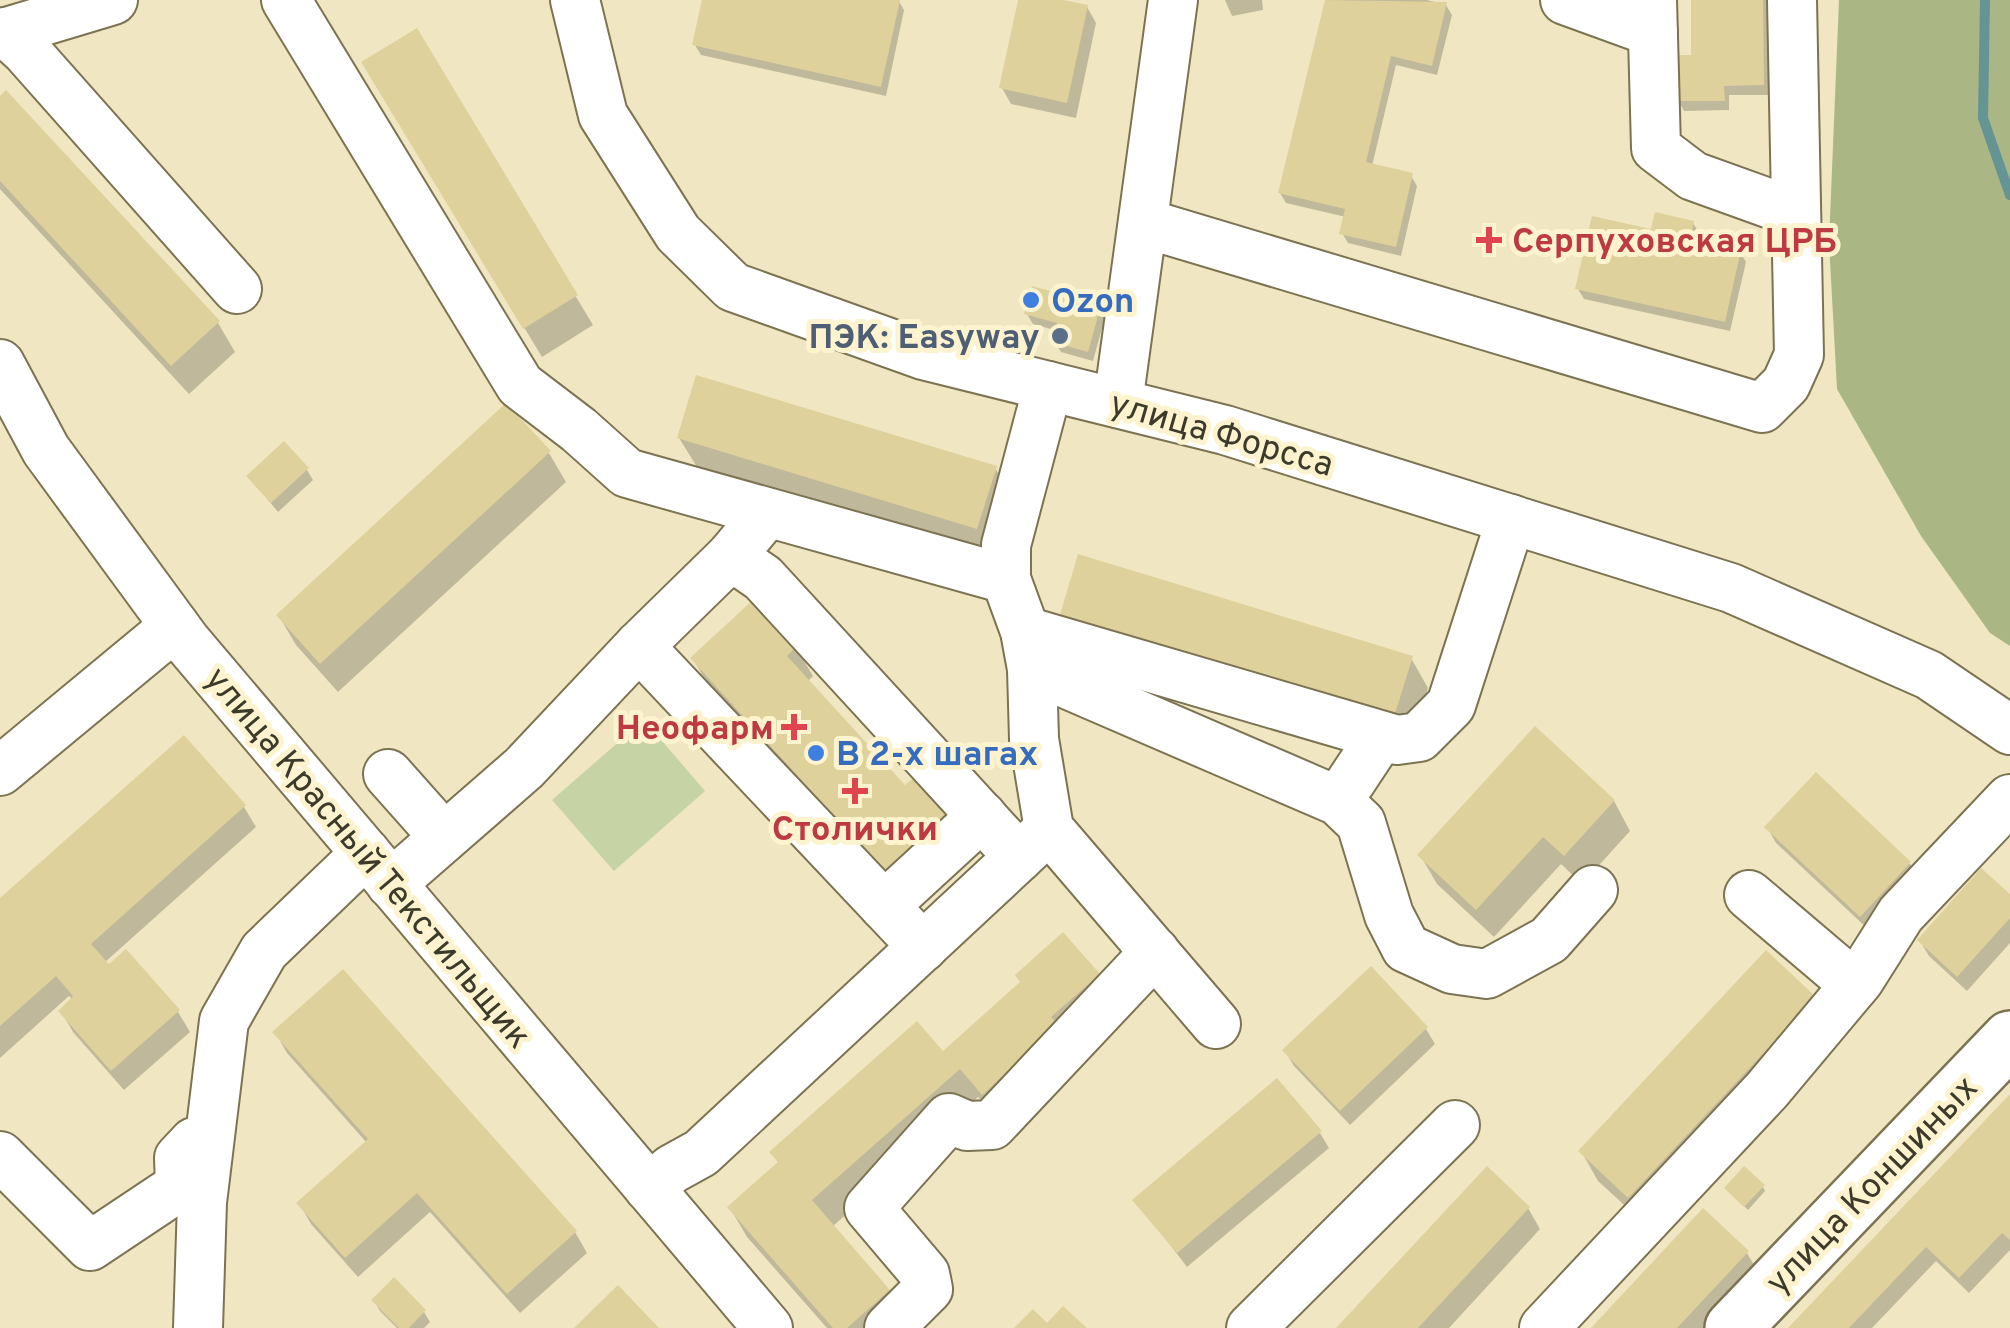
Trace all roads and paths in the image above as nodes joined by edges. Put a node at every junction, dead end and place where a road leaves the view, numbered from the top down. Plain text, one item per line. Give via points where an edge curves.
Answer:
1 (112, 0) edge
2 (286, 0) edge
3 (576, 0) edge
4 (1173, 0) edge
5 (1565, 0) edge
6 (1792, 0) edge
7 (1652, 16) edge
8 (11, 23) edge
9 (1796, 212) junction
10 (1144, 223) junction
11 (237, 289) dead end
12 (0, 364) edge
13 (1048, 386) junction
14 (1118, 404) junction
15 (767, 513) junction
16 (1511, 519) junction
17 (730, 556) junction
18 (1006, 579) junction
19 (175, 626) junction
20 (639, 646) junction
21 (1029, 650) junction
22 (2010, 730) edge
23 (1381, 736) junction
24 (0, 771) edge
25 (388, 774) dead end
26 (2010, 799) edge
27 (1338, 802) junction
28 (982, 816) junction
29 (444, 837) junction
30 (1034, 843) junction
31 (379, 869) junction
32 (1593, 890) dead end
33 (1749, 895) dead end
34 (884, 906) junction
35 (923, 946) junction
36 (1155, 952) junction
37 (1855, 985) junction
38 (1216, 1024) dead end
39 (2010, 1039) edge
40 (1455, 1125) dead end
41 (209, 1128) junction
42 (0, 1156) edge
43 (649, 1188) junction
44 (198, 1328) edge
45 (768, 1328) edge
46 (888, 1328) edge
47 (1252, 1328) edge
48 (1544, 1328) edge
49 (1732, 1328) edge

1 - 8 street
2 - 15 street via 520,385 627,473
3 - 13 street, улица Форсса via 603,114 678,233 732,287 923,355
4 - 10 street
5 - 7 street
6 - 9 street
7 - 9 street via 1656,148 1693,176
8 - 11 street via 26,51
9 - 10 street via 1799,355 1786,384 1762,408
10 - 14 street
12 - 19 street, улица Красный Текстильщик via 46,450
13 - 14 street, улица Форсса
13 - 18 street via 1006,546
14 - 16 street, улица Форсса
15 - 17 street
15 - 18 street
16 - 22 street, улица Форсса via 1731,588 1930,674
16 - 23 street via 1451,705 1420,737
17 - 20 street
17 - 28 street via 763,578
18 - 21 street
19 - 24 street
19 - 31 street, улица Красный Текстильщик
20 - 29 street via 524,768
20 - 34 street
21 - 23 street
21 - 27 street
21 - 30 street
23 - 27 street
25 - 29 street
26 - 37 street via 1900,914
27 - 32 street via 1361,823 1406,948 1452,969 1487,974 1549,940
28 - 30 street
28 - 34 street
29 - 31 street
30 - 35 street
30 - 36 street
31 - 41 street via 264,951 224,1021
31 - 43 street, улица Красный Текстильщик
33 - 37 street
34 - 35 street
35 - 43 street via 701,1154
36 - 38 street
36 - 46 street via 992,1125 949,1118 869,1208 925,1274 928,1288
37 - 48 street via 1767,1090
39 - 49 main road, улица Коншиных
40 - 47 street
41 - 42 street via 178,1158 180,1186 90,1246
41 - 44 street
43 - 45 street, улица Красный Текстильщик

